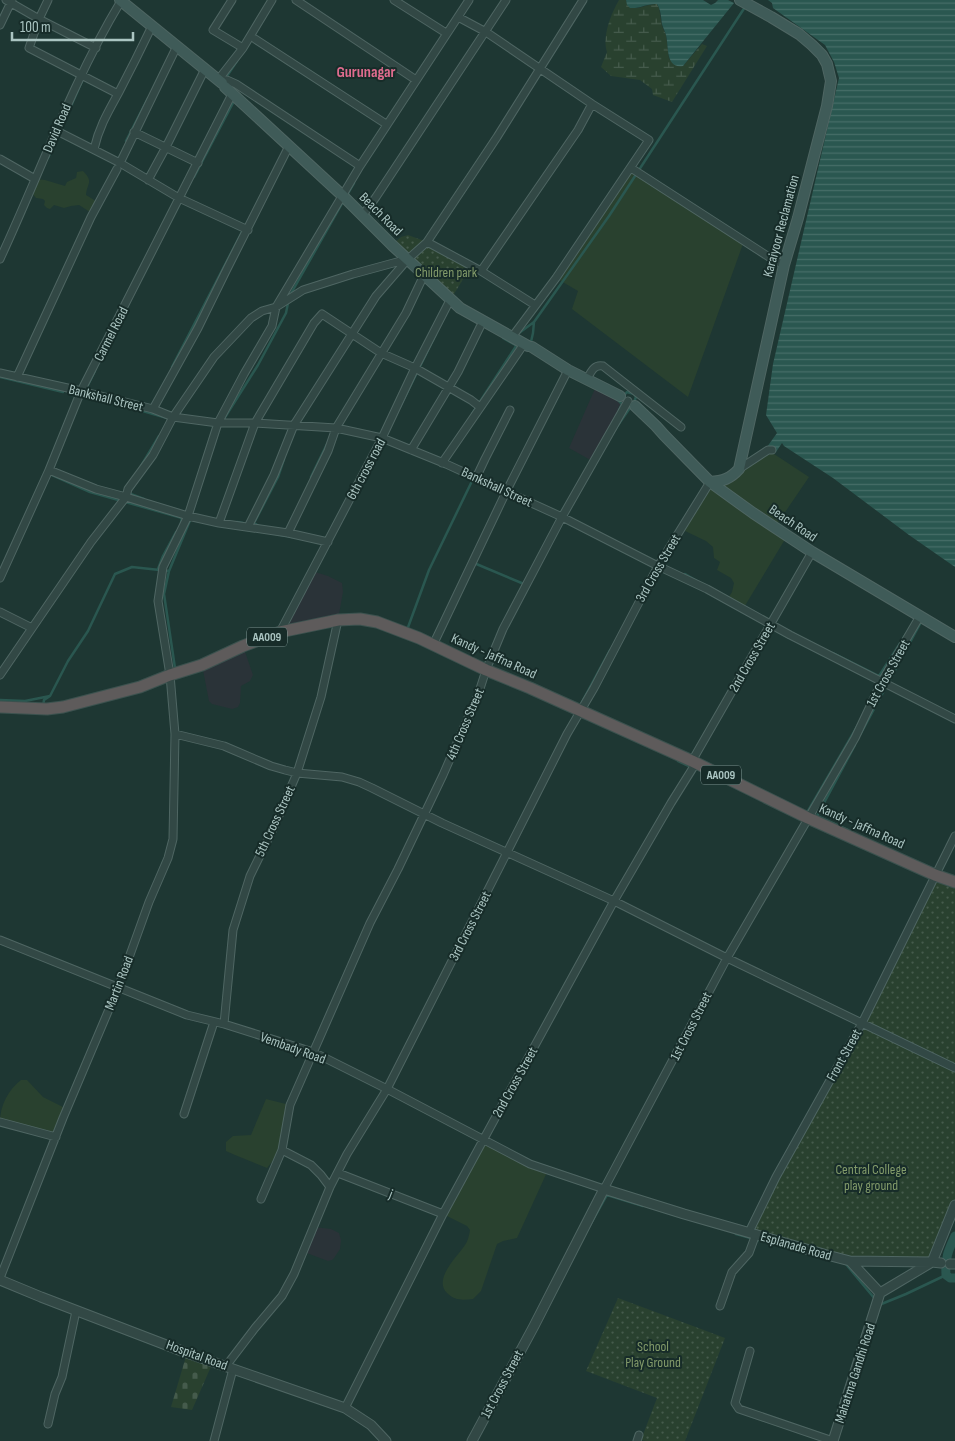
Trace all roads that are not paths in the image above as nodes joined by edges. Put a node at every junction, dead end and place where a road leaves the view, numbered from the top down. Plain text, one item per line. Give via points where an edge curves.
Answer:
1 (48, 0) edge
2 (232, 0) edge
3 (272, 0) edge
4 (296, 0) edge
5 (394, 0) edge
6 (469, 0) edge
7 (506, 0) edge
8 (583, 0) edge
9 (740, 0) edge
10 (9, 1) edge
11 (120, 1) edge
12 (458, 17) junction
13 (39, 19) junction
14 (0, 25) edge
15 (152, 26) junction
16 (486, 32) junction
17 (446, 33) junction
18 (254, 40) dead end
19 (177, 46) junction
20 (96, 48) junction
21 (243, 48) junction
22 (540, 68) junction
23 (205, 69) junction
24 (82, 75) junction
25 (416, 80) junction
26 (224, 86) junction
27 (118, 94) junction
28 (592, 104) junction
29 (386, 124) junction
30 (57, 131) junction
31 (134, 132) junction
32 (289, 146) junction
33 (166, 147) junction
34 (94, 149) junction
35 (0, 159) edge
36 (198, 163) junction
37 (118, 166) junction
38 (360, 166) junction
39 (631, 168) junction
40 (35, 179) junction
41 (148, 180) junction
42 (343, 196) junction
43 (178, 198) junction
44 (363, 215) junction
45 (248, 230) junction
46 (427, 242) junction
47 (0, 259) edge
48 (408, 259) junction
49 (784, 265) junction
50 (480, 272) junction
51 (424, 275) junction
52 (448, 304) dead end
53 (535, 305) junction
54 (276, 307) junction
55 (481, 324) junction
56 (352, 335) junction
57 (512, 337) junction
58 (528, 346) junction
59 (381, 353) junction
60 (415, 368) junction
61 (568, 370) junction
62 (0, 373) edge
63 (17, 377) junction
64 (587, 379) junction
65 (449, 387) junction
66 (82, 391) junction
67 (627, 400) junction
68 (480, 407) junction
69 (153, 409) junction
70 (510, 410) dead end
71 (173, 417) junction
72 (218, 423) junction
73 (255, 423) junction
74 (294, 425) junction
75 (681, 427) dead end
76 (336, 428) junction
77 (382, 438) junction
78 (411, 450) junction
79 (772, 450) dead end
80 (442, 463) junction
81 (739, 469) junction
82 (49, 470) junction
83 (476, 478) junction
84 (710, 482) junction
85 (506, 492) junction
86 (126, 497) junction
87 (188, 516) junction
88 (562, 517) junction
89 (219, 523) junction
90 (248, 527) junction
91 (288, 533) junction
92 (328, 542) junction
93 (812, 552) junction
94 (658, 566) junction
95 (0, 578) edge
96 (0, 612) edge
97 (920, 616) junction
98 (338, 620) junction
99 (771, 625) junction
100 (32, 628) junction
101 (280, 632) junction
102 (955, 637) edge
103 (433, 645) junction
104 (486, 670) junction
105 (0, 675) edge
106 (170, 675) junction
107 (882, 682) junction
108 (0, 707) edge
109 (580, 711) junction
110 (955, 719) edge
111 (175, 734) junction
112 (694, 762) junction
113 (297, 774) junction
114 (424, 814) junction
115 (808, 818) junction
116 (955, 836) edge
117 (507, 853) junction
118 (935, 875) junction
119 (955, 882) edge
120 (614, 901) junction
121 (0, 940) edge
122 (727, 958) junction
123 (118, 988) junction
124 (214, 1022) junction
125 (862, 1022) junction
126 (224, 1024) junction
127 (312, 1052) junction
128 (955, 1068) edge
129 (387, 1089) junction
130 (184, 1114) dead end
131 (0, 1122) edge
132 (56, 1137) junction
133 (484, 1140) junction
134 (282, 1150) junction
135 (338, 1173) junction
136 (330, 1187) junction
137 (604, 1189) junction
138 (261, 1199) dead end
139 (955, 1205) edge
140 (444, 1214) junction
141 (753, 1233) junction
142 (850, 1261) junction
143 (932, 1262) junction
144 (949, 1264) edge
145 (0, 1279) edge
146 (878, 1298) junction
147 (720, 1306) dead end
148 (76, 1311) junction
149 (750, 1351) dead end
150 (230, 1367) junction
151 (345, 1408) junction
152 (48, 1424) dead end
153 (214, 1441) edge
154 (386, 1441) edge
155 (472, 1441) edge
156 (833, 1441) edge

1 - 13 street
2 - 21 street via 213,30
3 - 21 street, Carmel Road
4 - 25 street
5 - 17 street
6 - 12 street, Martin Road
7 - 16 street
8 - 22 street
9 - 49 main road, Karaiyoor Reclamation via 799,34 822,55 830,72 827,106
10 - 13 street
10 - 14 street
11 - 15 main road, Beach Road
11 - 20 street, David Road
12 - 16 street
12 - 17 street, Martin Road
13 - 20 street
13 - 24 street via 29,48
15 - 19 main road, Beach Road
15 - 27 street
16 - 22 street
16 - 44 street
17 - 25 street, Martin Road
18 - 29 street
19 - 23 main road, Beach Road
19 - 31 street
20 - 24 street, David Road
21 - 26 street, Carmel Road
22 - 28 street
22 - 46 street
23 - 26 main road, Beach Road
23 - 33 street
24 - 27 street
24 - 30 street, David Road
25 - 29 street, Martin Road
26 - 32 main road, Beach Road
26 - 36 street, Carmel Road
26 - 38 street via 227,80 236,84
27 - 34 street via 102,121
28 - 39 street via 649,140
28 - 50 street via 578,130
29 - 38 street, Martin Road
30 - 34 street
30 - 40 street, David Road
31 - 33 street
31 - 37 street
32 - 42 main road, Beach Road
32 - 45 street
33 - 36 street
33 - 41 street
34 - 37 street
35 - 40 street
36 - 43 street, Carmel Road
37 - 41 street
37 - 63 street
38 - 42 street, Martin Road
39 - 49 street
39 - 53 street
40 - 47 street, David Road
41 - 43 street
42 - 44 main road, Beach Road
42 - 54 street, Martin Road
43 - 45 street
43 - 66 street, Carmel Road
44 - 48 main road, Beach Road
45 - 69 street
46 - 48 street
46 - 50 street
48 - 51 main road, Beach Road
48 - 54 street via 303,290
48 - 56 street via 376,296
49 - 81 main road, Karaiyoor Reclamation
50 - 53 street
51 - 55 main road, Beach Road
51 - 59 street via 406,313
52 - 60 street, 6th cross road
53 - 57 street
54 - 71 street via 251,318 220,350
54 - 72 street, Martin Road via 272,326
55 - 57 main road, Beach Road
55 - 65 street
56 - 59 street
56 - 73 street via 322,314
56 - 74 street
57 - 58 main road, Beach Road
58 - 61 main road, Beach Road
58 - 68 street
59 - 60 street
59 - 76 street
60 - 65 street
60 - 77 street, 6th cross road
61 - 64 main road, Beach Road
61 - 85 street
62 - 63 street, Bankshall Street
63 - 66 street, Bankshall Street
64 - 67 main road, Beach Road
64 - 75 street via 595,366 603,366
65 - 68 street
65 - 78 street
66 - 69 street, Bankshall Street
66 - 82 street, Carmel Road
67 - 84 main road, Beach Road
67 - 88 street, 4th Cross Street
68 - 80 street
69 - 71 street, Bankshall Street
70 - 83 street
71 - 72 street, Bankshall Street
71 - 86 street
72 - 73 street, Bankshall Street
72 - 87 street, Martin Road
73 - 74 street, Bankshall Street
73 - 89 street
74 - 76 street, Bankshall Street
74 - 90 street
76 - 77 street, Bankshall Street
76 - 91 street
77 - 78 street, Bankshall Street
77 - 92 street, 6th cross road
78 - 80 street, Bankshall Street
79 - 81 street
80 - 83 street, Bankshall Street
81 - 84 main road via 726,480
82 - 86 street
82 - 95 street, Carmel Road
83 - 85 street, Bankshall Street
84 - 93 main road, Beach Road
84 - 94 street, 3rd Cross Street
85 - 88 street, Bankshall Street
85 - 103 street
86 - 87 street
86 - 100 street
87 - 89 street
87 - 106 street, Martin Road via 163,567 158,601
88 - 94 street, Bankshall Street
88 - 104 street, 4th Cross Street via 503,629
89 - 90 street
90 - 91 street
91 - 92 street
92 - 101 street, 6th cross road
93 - 97 main road, Beach Road
93 - 99 street, 2nd Cross Street
94 - 99 street, Bankshall Street via 721,596
94 - 109 street, 3rd Cross Street
96 - 100 street
97 - 102 main road, Beach Road
97 - 107 street, 1st Cross Street
98 - 101 highway, Kandy - Jaffna Road / AA009
98 - 103 highway, Kandy - Jaffna Road / AA009 via 377,622
98 - 113 street, 5th Cross Street via 321,697
99 - 107 street, Bankshall Street
99 - 112 street, 2nd Cross Street
100 - 105 street
101 - 106 highway, Kandy - Jaffna Road / AA009 via 202,666
103 - 104 highway, Kandy - Jaffna Road / AA009
104 - 109 highway, Kandy - Jaffna Road / AA009
104 - 114 street, 4th Cross Street via 478,695
106 - 108 highway, Kandy - Jaffna Road / AA009 via 140,687 63,707
106 - 111 street, Martin Road
107 - 110 street, Bankshall Street
107 - 115 street, 1st Cross Street via 855,738
109 - 112 highway, Kandy - Jaffna Road / AA009
109 - 117 street, 3rd Cross Street
111 - 113 street via 224,746
111 - 123 street, Martin Road via 173,838
112 - 115 highway, Kandy - Jaffna Road / AA009
112 - 120 street, 2nd Cross Street
113 - 114 street via 342,777 359,782
113 - 126 street, 5th Cross Street via 250,876 232,930
114 - 117 street
114 - 127 street, 4th Cross Street
115 - 118 highway, Kandy - Jaffna Road / AA009
115 - 122 street, 1st Cross Street
116 - 118 street
117 - 120 street
117 - 129 street, 3rd Cross Street
118 - 119 highway, Kandy - Jaffna Road / AA009
118 - 125 street, Front Street
120 - 122 street
120 - 133 street, 2nd Cross Street
121 - 123 street, Vembady Road
122 - 125 street
122 - 137 street, 1st Cross Street
123 - 124 street, Vembady Road
123 - 132 street, Martin Road
124 - 126 street, Vembady Road
124 - 130 street
125 - 128 street
125 - 141 street, Front Street via 776,1177
126 - 127 street, Vembady Road
127 - 129 street, Vembady Road
127 - 134 street, 4th Cross Street via 290,1105
129 - 133 street, Vembady Road
129 - 135 street, 3rd Cross Street
131 - 132 street
132 - 145 street, Martin Road
133 - 137 street, Vembady Road via 530,1164
133 - 140 street, 2nd Cross Street
134 - 136 street via 311,1165
134 - 138 street, 4th Cross Street
135 - 136 street, 3rd Cross Street
135 - 140 street, j
136 - 150 street, 3rd Cross Street via 282,1296 255,1328
137 - 141 street, Esplanade Road
137 - 155 street, 1st Cross Street
139 - 143 street
140 - 151 street, 2nd Cross Street
141 - 142 street, Esplanade Road
141 - 147 street, Front Street via 749,1253 732,1272
142 - 143 street, Esplanade Road
142 - 146 street
143 - 144 street, Esplanade Road
143 - 146 street
145 - 148 street, Hospital Road
146 - 156 street, Mahatma Gandhi Road
148 - 150 street, Hospital Road
148 - 152 street
149 - 156 street via 735,1403 739,1409
150 - 151 street, Hospital Road
150 - 153 street
151 - 154 street, Hospital Road

